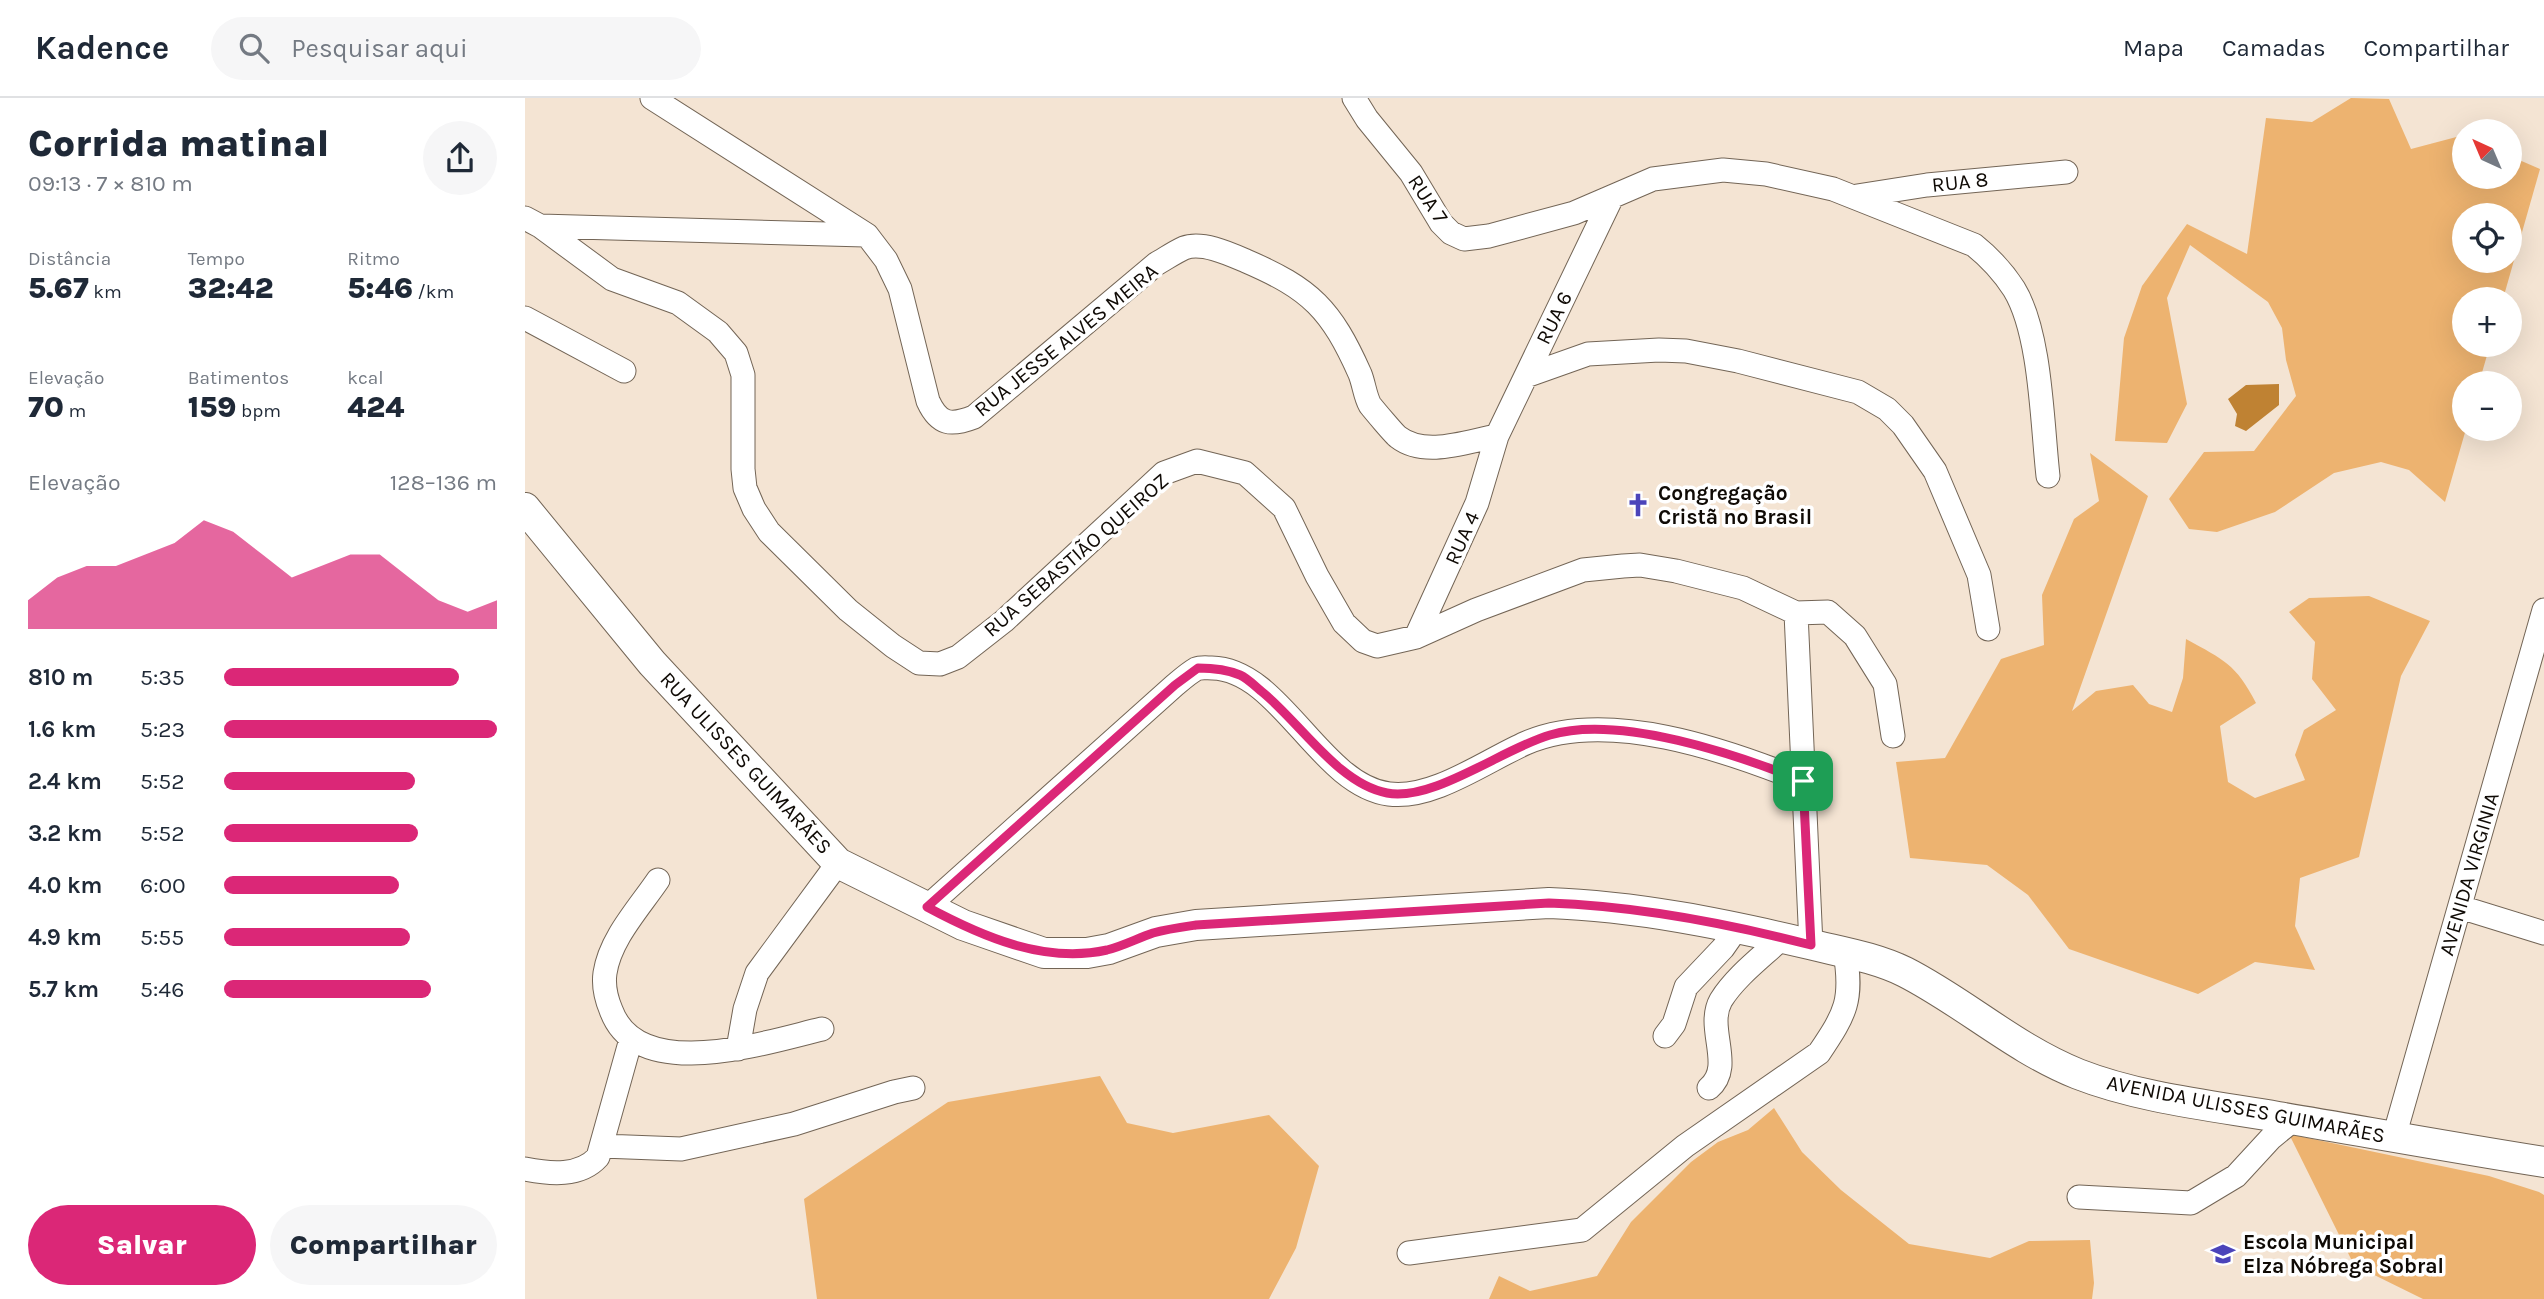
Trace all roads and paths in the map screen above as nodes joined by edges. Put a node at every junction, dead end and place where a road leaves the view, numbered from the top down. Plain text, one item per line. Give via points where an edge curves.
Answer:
1 (652, 98) edge
2 (1354, 98) edge
3 (2066, 172) dead end
4 (1856, 196) junction
5 (1611, 199) junction
6 (532, 222) edge
7 (866, 235) junction
8 (525, 318) edge
9 (624, 371) dead end
10 (1526, 376) junction
11 (1497, 436) junction
12 (2048, 476) dead end
13 (525, 508) edge
14 (2544, 610) edge
15 (1796, 613) junction
16 (1988, 629) dead end
17 (1416, 637) junction
18 (1893, 736) dead end
19 (1803, 781) junction
20 (838, 863) junction
21 (657, 880) dead end
22 (927, 907) junction
23 (2460, 907) junction
24 (1737, 928) junction
25 (2544, 933) edge
26 (1797, 941) junction
27 (1845, 951) junction
28 (822, 1029) dead end
29 (1665, 1036) dead end
30 (631, 1039) junction
31 (738, 1049) junction
32 (913, 1088) dead end
33 (1709, 1088) dead end
34 (2293, 1120) junction
35 (2394, 1137) junction
36 (602, 1146) junction
37 (2544, 1162) edge
38 (525, 1169) edge
39 (2080, 1197) dead end
40 (1409, 1253) dead end

1 - 7 street
2 - 5 street, RUA 7 via 1411,173 1441,223 1464,239 1574,214
3 - 4 street, RUA 8
4 - 5 street via 1798,180 1723,170 1653,178
4 - 12 street via 1974,244 2015,290 2033,342
5 - 10 street, RUA 6
6 - 7 street
6 - 17 street, RUA SEBASTIÃO QUEIROZ via 613,279 678,303 718,331 736,353 743,375 743,469 754,509 769,532 848,610 919,663 940,664 958,657 1004,621 1164,473 1197,461 1245,473 1284,508 1344,623 1363,641 1377,646
7 - 11 street, RUA JESSE ALVES MEIRA via 886,260 900,289 927,401 943,421 959,423 974,417 1156,264 1187,247 1218,249 1279,275 1318,303 1337,330 1370,404 1397,437 1414,445 1436,447
8 - 9 street
10 - 11 street, RUA 6
10 - 16 street via 1588,354 1632,349 1686,351 1858,392 1903,425 1935,471 1979,575
11 - 17 street, RUA 4 via 1477,503
13 - 20 main road, RUA ULISSES GUIMARÃES via 652,663
14 - 23 street, AVENIDA VIRGINIA
15 - 17 street, RUA SEBASTIÃO QUEIROZ via 1743,588 1676,570 1623,566 1583,570
15 - 18 street, RUA SEBASTIÃO QUEIROZ via 1828,612 1854,636 1885,684
15 - 19 street
19 - 22 street via 1749,759 1688,744 1634,732 1587,729 1527,742 1414,793 1390,794 1369,789 1342,770 1289,715 1242,676 1198,668
19 - 26 street
20 - 22 main road, RUA ULISSES GUIMARÃES
20 - 31 street via 757,973
21 - 30 street via 617,939 604,972 604,994 614,1020
22 - 24 main road, RUA ULISSES GUIMARÃES via 997,939 1062,954 1109,950 1156,932 1196,925 1549,903 1593,904
23 - 25 street
23 - 35 street, AVENIDA VIRGINIA
24 - 26 main road, RUA ULISSES GUIMARÃES
24 - 29 street via 1686,987 1674,1024
26 - 27 main road, AVENIDA ULISSES GUIMARÃES
26 - 33 street via 1736,982 1721,1001 1716,1024 1721,1068
27 - 34 main road, AVENIDA ULISSES GUIMARÃES via 1913,976 2076,1073 2119,1088
27 - 40 street via 1849,998 1819,1053 1685,1146 1582,1230
28 - 31 street
30 - 31 street via 661,1052
30 - 36 street
32 - 36 street via 794,1124 681,1149
34 - 35 main road, AVENIDA ULISSES GUIMARÃES
34 - 39 street via 2235,1177 2191,1203
35 - 37 main road, AVENIDA ULISSES GUIMARÃES
36 - 38 street via 591,1165 569,1172

